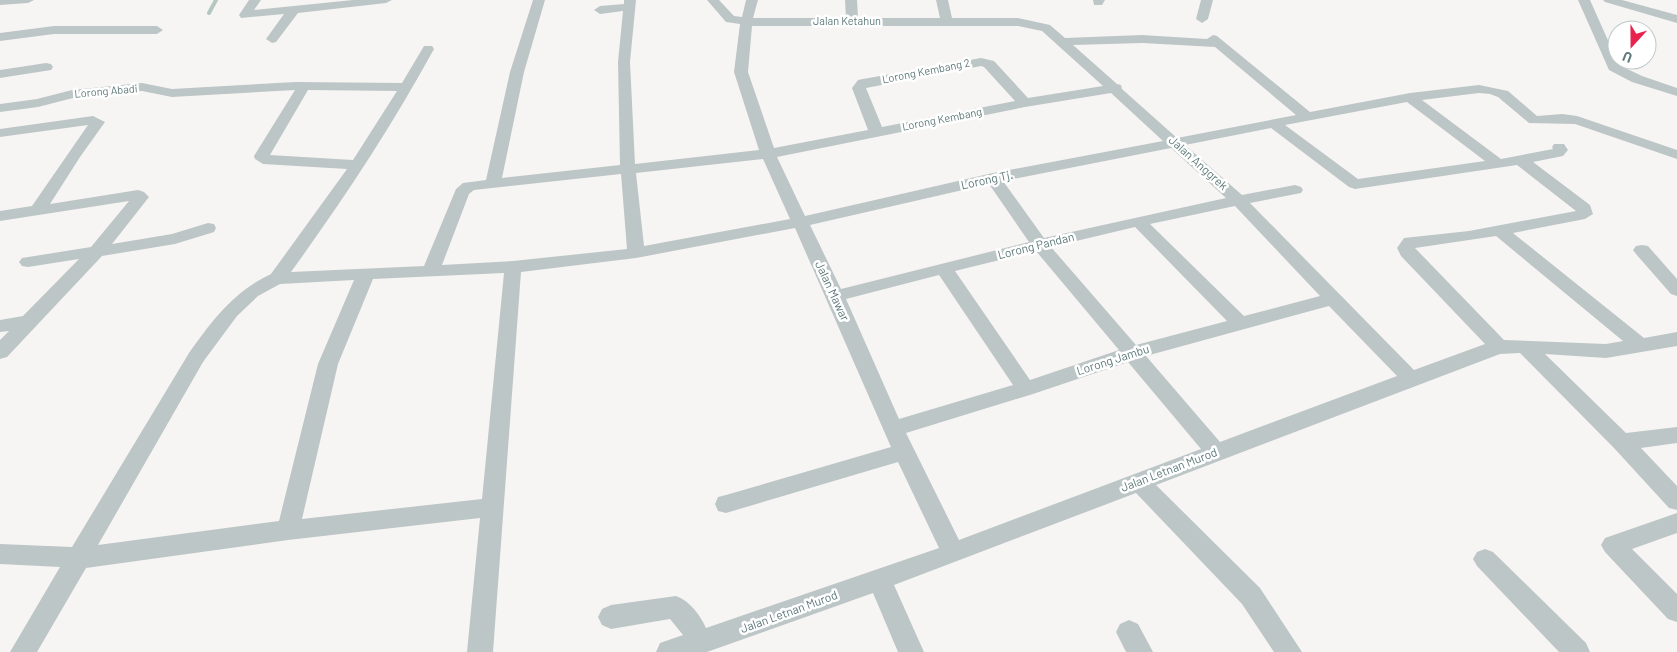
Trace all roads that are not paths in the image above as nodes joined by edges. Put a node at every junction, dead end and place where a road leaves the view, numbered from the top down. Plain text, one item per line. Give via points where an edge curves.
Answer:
1 (28, 0) edge
2 (255, 0) edge
3 (386, 0) edge
4 (539, 0) edge
5 (712, 0) edge
6 (752, 0) edge
7 (851, 0) edge
8 (942, 0) edge
9 (1207, 0) edge
10 (1584, 0) edge
11 (1610, 0) edge
12 (0, 2) edge
13 (630, 4) edge
14 (600, 10) dead end
15 (293, 11) junction
16 (1202, 19) dead end
17 (1677, 19) edge
18 (852, 21) junction
19 (747, 22) junction
20 (946, 22) junction
21 (157, 30) dead end
22 (0, 37) edge
23 (272, 39) dead end
24 (1064, 42) junction
25 (428, 49) dead end
26 (46, 67) dead end
27 (0, 74) edge
28 (407, 86) junction
29 (299, 87) junction
30 (1116, 88) junction
31 (1677, 92) edge
32 (1410, 97) junction
33 (1025, 103) junction
34 (0, 108) edge
35 (1306, 116) junction
36 (1273, 123) junction
37 (876, 131) junction
38 (0, 133) edge
39 (1174, 142) junction
40 (1559, 147) dead end
41 (768, 154) junction
42 (1677, 155) edge
43 (1520, 160) junction
44 (1498, 164) junction
45 (357, 165) junction
46 (628, 169) junction
47 (994, 178) junction
48 (493, 182) junction
49 (1295, 190) dead end
50 (1238, 200) junction
51 (36, 211) junction
52 (0, 216) edge
53 (800, 222) junction
54 (1139, 222) junction
55 (208, 228) dead end
56 (1498, 230) junction
57 (1040, 245) junction
58 (1642, 250) dead end
59 (96, 252) junction
60 (636, 253) junction
61 (28, 262) dead end
62 (513, 267) junction
63 (944, 269) junction
64 (431, 270) junction
65 (365, 276) junction
66 (277, 278) junction
67 (1677, 290) edge
68 (835, 296) junction
69 (1335, 298) junction
70 (28, 322) junction
71 (1240, 323) junction
72 (0, 326) edge
73 (1677, 339) edge
74 (1525, 346) junction
75 (1641, 346) junction
76 (1500, 347) junction
77 (0, 352) edge
78 (1132, 353) junction
79 (1411, 379) junction
80 (1026, 389) junction
81 (893, 430) junction
82 (1677, 435) edge
83 (1622, 442) junction
84 (904, 452) junction
85 (1216, 452) junction
86 (1138, 481) junction
87 (1677, 501) edge
88 (726, 504) dead end
89 (492, 507) junction
90 (1677, 523) edge
91 (288, 530) junction
92 (953, 553) junction
93 (0, 554) edge
94 (80, 558) junction
95 (1485, 559) dead end
96 (880, 579) junction
97 (1677, 611) edge
98 (611, 617) dead end
99 (699, 642) junction
100 (23, 652) edge
101 (480, 652) edge
102 (669, 652) edge
103 (911, 652) edge
104 (1289, 652) edge
105 (1577, 652) edge

1 - 12 street
2 - 15 street via 245,15
3 - 15 street
4 - 48 street via 517,72
5 - 19 street via 730,18
6 - 19 street, Jalan Mawar
7 - 18 street
8 - 20 street
9 - 16 street
10 - 31 street via 1614,67 1637,79
11 - 17 street
13 - 14 street
13 - 46 street via 624,62
15 - 23 street
18 - 19 street, Jalan Ketahun
18 - 20 street, Jalan Ketahun
19 - 41 street, Jalan Mawar via 741,72
20 - 24 street, Jalan Anggrek via 1030,23 1046,28
21 - 22 street via 54,30
24 - 30 street, Jalan Anggrek
24 - 35 street via 1215,41
25 - 28 street
26 - 27 street
28 - 29 street, Lorong Abadi
28 - 45 street
29 - 34 street, Lorong Abadi via 172,93 142,87 72,94
29 - 45 street via 263,158
30 - 33 street, Lorong Kembang
30 - 39 street, Jalan Anggrek
32 - 35 street, Lorong Tj.
32 - 42 street, Lorong Tj. via 1492,90 1503,94 1534,120 1577,120
32 - 44 street
33 - 37 street, Lorong Kembang
33 - 37 street, Lorong Kembang 2 via 989,64 982,62 863,83 859,88
35 - 36 street, Lorong Tj.
36 - 39 street, Lorong Tj.
36 - 44 street via 1355,184
37 - 41 street, Lorong Kembang
38 - 51 street via 93,120 98,122
39 - 47 street, Lorong Tj.
39 - 50 street, Jalan Anggrek
40 - 43 street via 1561,152
41 - 46 street
41 - 53 street, Jalan Mawar
43 - 44 street
43 - 56 street via 1586,212
45 - 66 street
46 - 48 street
46 - 60 street
47 - 53 street, Lorong Tj.
47 - 57 street
48 - 64 street via 464,189
49 - 50 street, Lorong Pandan
50 - 54 street, Lorong Pandan
50 - 69 street, Jalan Anggrek
51 - 52 street
51 - 59 street via 141,197
53 - 60 street, Lorong Tj.
53 - 68 street, Jalan Mawar
54 - 57 street, Lorong Pandan
54 - 71 street
55 - 59 street via 175,239
56 - 75 street
56 - 76 street via 1410,242 1406,248
57 - 63 street, Lorong Pandan
57 - 78 street
58 - 67 street
59 - 61 street
59 - 70 street
60 - 62 street, Lorong Tj.
62 - 64 street, Lorong Tj.
62 - 89 street
63 - 68 street, Lorong Pandan
63 - 80 street
64 - 65 street, Lorong Tj.
65 - 66 street, Lorong Tj.
65 - 91 street via 328,364
66 - 94 street via 261,284 245,297 223,320 196,358
68 - 81 street, Jalan Mawar
69 - 71 street, Lorong Jambu
69 - 79 street, Jalan Anggrek
70 - 72 street
70 - 77 street
71 - 78 street, Lorong Jambu
73 - 75 street, Jalan Letnan Murod
74 - 75 street, Jalan Letnan Murod via 1606,351
74 - 76 street, Jalan Letnan Murod
74 - 83 street
76 - 79 street, Jalan Letnan Murod
78 - 80 street, Lorong Jambu
78 - 85 street
79 - 85 street, Jalan Letnan Murod
80 - 81 street, Lorong Jambu
81 - 84 street, Jalan Mawar
82 - 83 street
83 - 87 street
84 - 88 street
84 - 92 street, Jalan Mawar
85 - 86 street, Jalan Letnan Murod
86 - 92 street, Jalan Letnan Murod
86 - 104 street via 1251,596
89 - 91 street
89 - 101 street
90 - 97 street via 1613,545
91 - 94 street
92 - 96 street, Jalan Letnan Murod
93 - 94 street
94 - 100 street
95 - 105 street
96 - 99 street, Jalan Letnan Murod
96 - 103 street
98 - 99 street via 676,608 693,628
99 - 102 street, Jalan Letnan Murod

